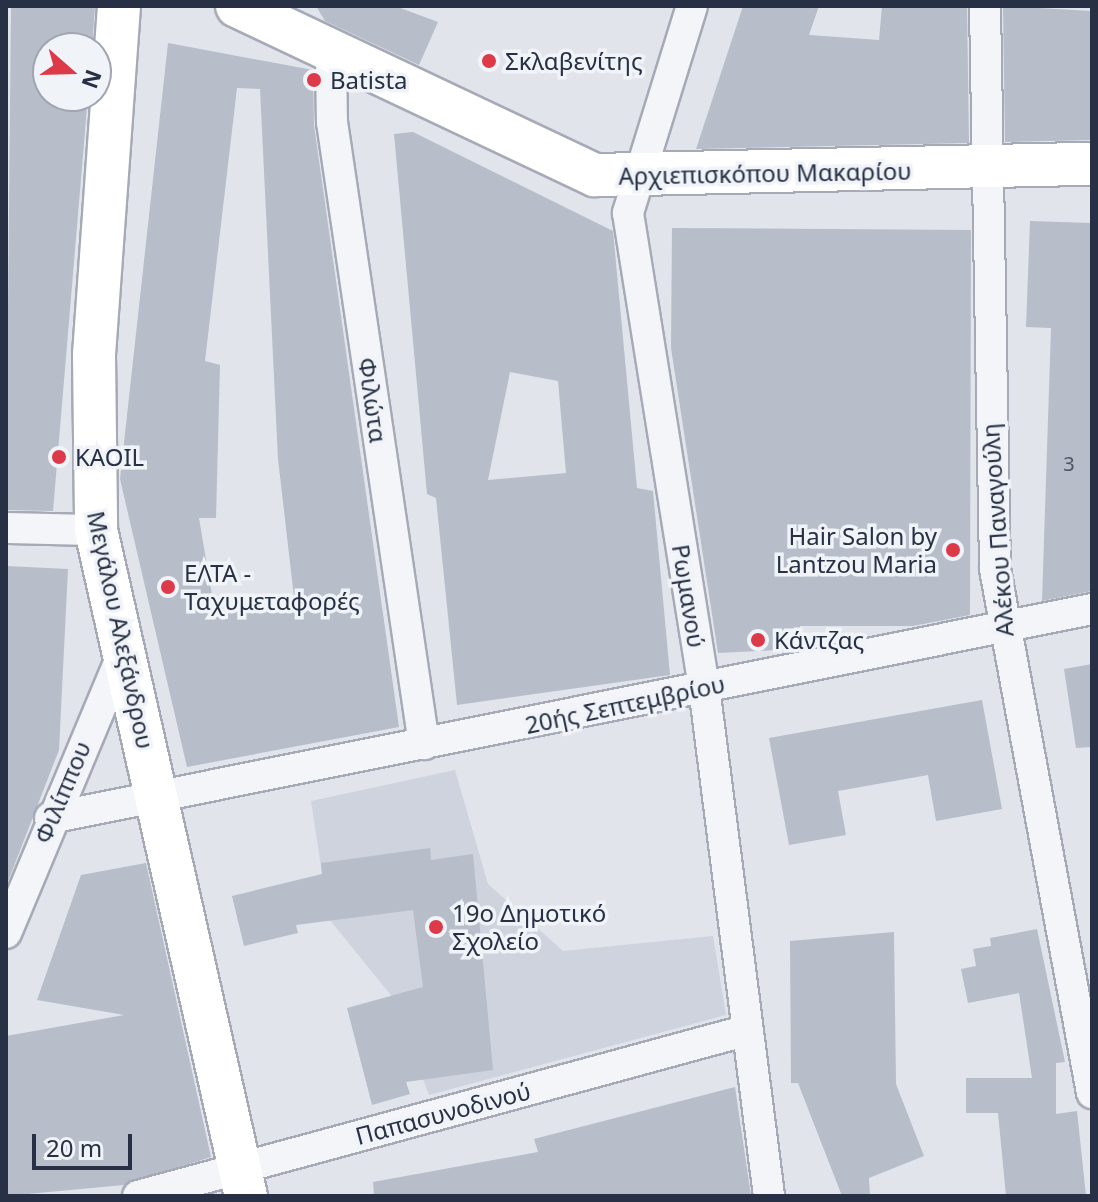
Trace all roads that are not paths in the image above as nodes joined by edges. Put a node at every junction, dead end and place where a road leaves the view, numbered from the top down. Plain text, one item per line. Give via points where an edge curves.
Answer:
1 (119, 6) edge
2 (237, 6) edge
3 (692, 6) edge
4 (985, 6) edge
5 (276, 15) edge
6 (331, 54) junction
7 (1092, 164) edge
8 (984, 168) junction
9 (633, 178) junction
10 (6, 528) edge
11 (96, 530) junction
12 (1092, 609) edge
13 (1001, 627) junction
14 (123, 653) junction
15 (704, 687) junction
16 (424, 744) junction
17 (158, 799) junction
18 (50, 818) junction
19 (6, 933) edge
20 (748, 1030) junction
21 (1092, 1093) edge
22 (243, 1182) edge
23 (138, 1196) edge
24 (769, 1196) edge

1 - 11 main road, Μεγάλου Αλεξάνδρου via 94,355
2 - 5 main road, Αρχιεπισκόπου Μακαρίου
3 - 9 street, Ρωμανού
4 - 8 street, Αλέκου Παναγούλη
5 - 6 main road, Αρχιεπισκόπου Μακαρίου
6 - 9 main road, Αρχιεπισκόπου Μακαρίου via 576,171
6 - 16 street, Φιλώτα via 332,122
7 - 8 main road, Αρχιεπισκόπου Μακαρίου
8 - 9 main road, Αρχιεπισκόπου Μακαρίου
8 - 13 street, Αλέκου Παναγούλη
9 - 15 street, Ρωμανού via 629,229
10 - 11 street
11 - 14 main road, Μεγάλου Αλεξάνδρου
12 - 13 street, 20ής Σεπτεμβρίου
13 - 15 street, 20ής Σεπτεμβρίου
13 - 21 street, Αλέκου Παναγούλη
14 - 17 main road, Μεγάλου Αλεξάνδρου
14 - 18 street, Φιλίππου
15 - 16 street, 20ής Σεπτεμβρίου
15 - 20 street, Ρωμανού
16 - 17 street, 20ής Σεπτεμβρίου
17 - 18 street, 20ής Σεπτεμβρίου
17 - 22 main road, Μεγάλου Αλεξάνδρου
18 - 19 street, Φιλίππου
20 - 22 street, Παπασυνοδινού
20 - 24 street, Ρωμανού
22 - 23 street, Παπασυνοδινού

